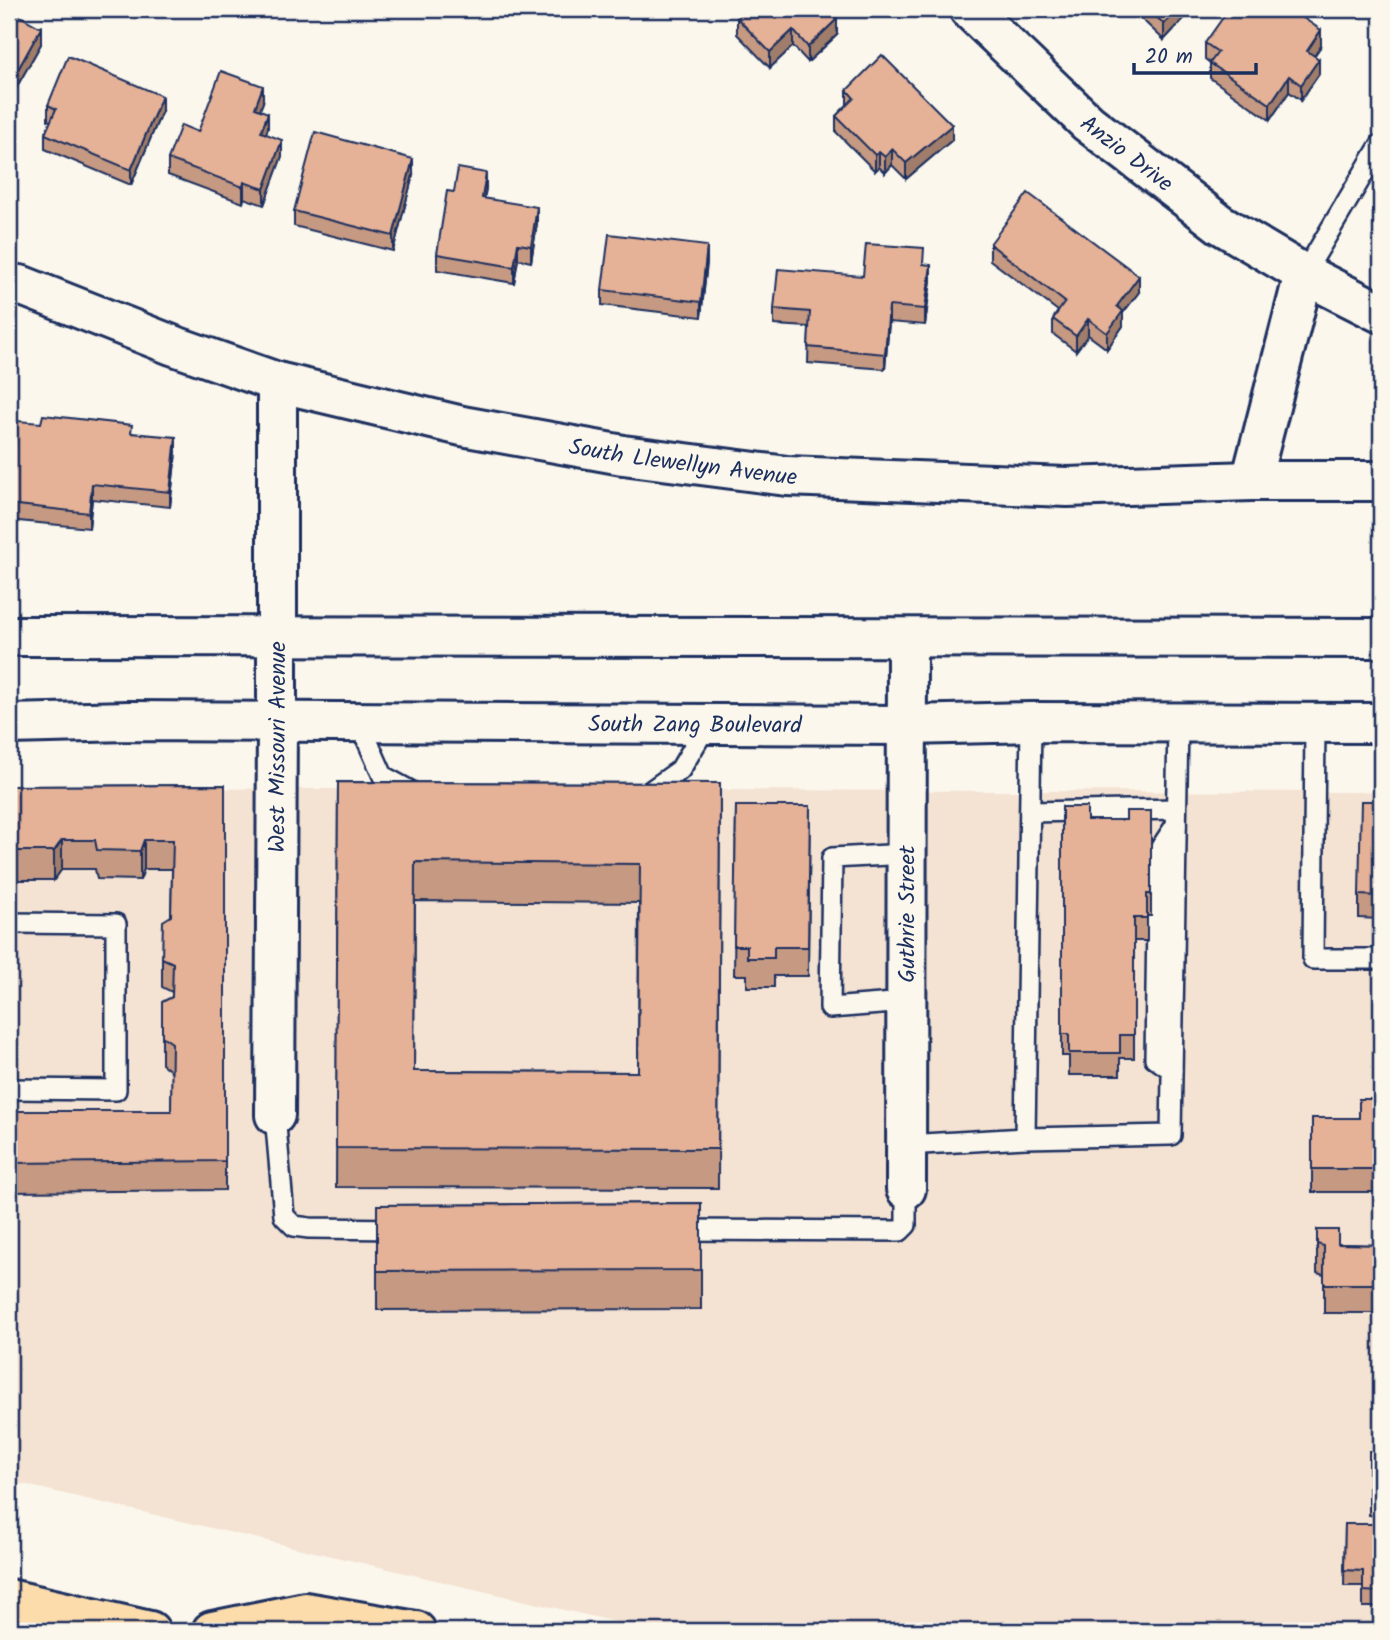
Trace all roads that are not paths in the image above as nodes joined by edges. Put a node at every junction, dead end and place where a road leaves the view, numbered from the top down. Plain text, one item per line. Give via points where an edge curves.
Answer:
1 (969, 9) edge
2 (1381, 144) edge
3 (1304, 274) junction
4 (13, 283) edge
5 (1381, 313) edge
6 (277, 382) junction
7 (1251, 481) junction
8 (1381, 481) edge
9 (9, 636) edge
10 (278, 636) junction
11 (907, 638) junction
12 (1381, 638) edge
13 (278, 722) junction
14 (359, 722) junction
15 (1031, 722) junction
16 (708, 723) junction
17 (1178, 723) junction
18 (1315, 723) junction
19 (1381, 723) edge
20 (9, 724) edge
21 (908, 725) junction
22 (435, 800) edge
23 (628, 800) edge
24 (1030, 811) junction
25 (1176, 817) junction
26 (907, 854) junction
27 (9, 923) edge
28 (1381, 958) edge
29 (906, 1002) junction
30 (9, 1089) edge
31 (275, 1115) joint
32 (1025, 1138) junction
33 (906, 1145) junction
34 (906, 1189) joint
35 (419, 1229) edge
36 (652, 1230) edge
37 (9, 1600) edge
38 (150, 1631) edge
39 (212, 1631) edge
40 (416, 1631) edge

1 - 3 street, Anzio Drive via 1088,123 1220,224
2 - 3 lane
3 - 5 street, Anzio Drive
3 - 7 street
4 - 6 street, South Llewellyn Avenue
6 - 7 street, South Llewellyn Avenue via 462,426 623,455 786,476 1068,487
6 - 10 street, West Missouri Avenue
7 - 8 street, South Llewellyn Avenue
9 - 10 street
10 - 11 street
10 - 13 street, West Missouri Avenue
11 - 12 street
11 - 21 street, Guthrie Street
13 - 14 street, South Zang Boulevard
13 - 20 street, South Zang Boulevard
13 - 31 street, West Missouri Avenue
14 - 16 street, South Zang Boulevard
14 - 22 lane via 383,776
15 - 17 street, South Zang Boulevard
15 - 21 street, South Zang Boulevard
15 - 24 lane
16 - 21 street, South Zang Boulevard
16 - 23 lane via 680,770 642,797
17 - 18 street, South Zang Boulevard
17 - 25 lane
18 - 19 street, South Zang Boulevard
18 - 28 lane via 1312,959
21 - 26 street, Guthrie Street
24 - 25 lane
24 - 32 lane
25 - 32 lane via 1171,1135
26 - 29 street, Guthrie Street
26 - 29 lane via 832,858 830,1008
27 - 30 lane via 116,924 116,1090
29 - 33 street, Guthrie Street
31 - 35 lane via 284,1216 294,1226
32 - 33 lane
33 - 34 street, Guthrie Street
34 - 36 lane via 906,1225 900,1231
37 - 38 highway
39 - 40 highway via 304,1612

